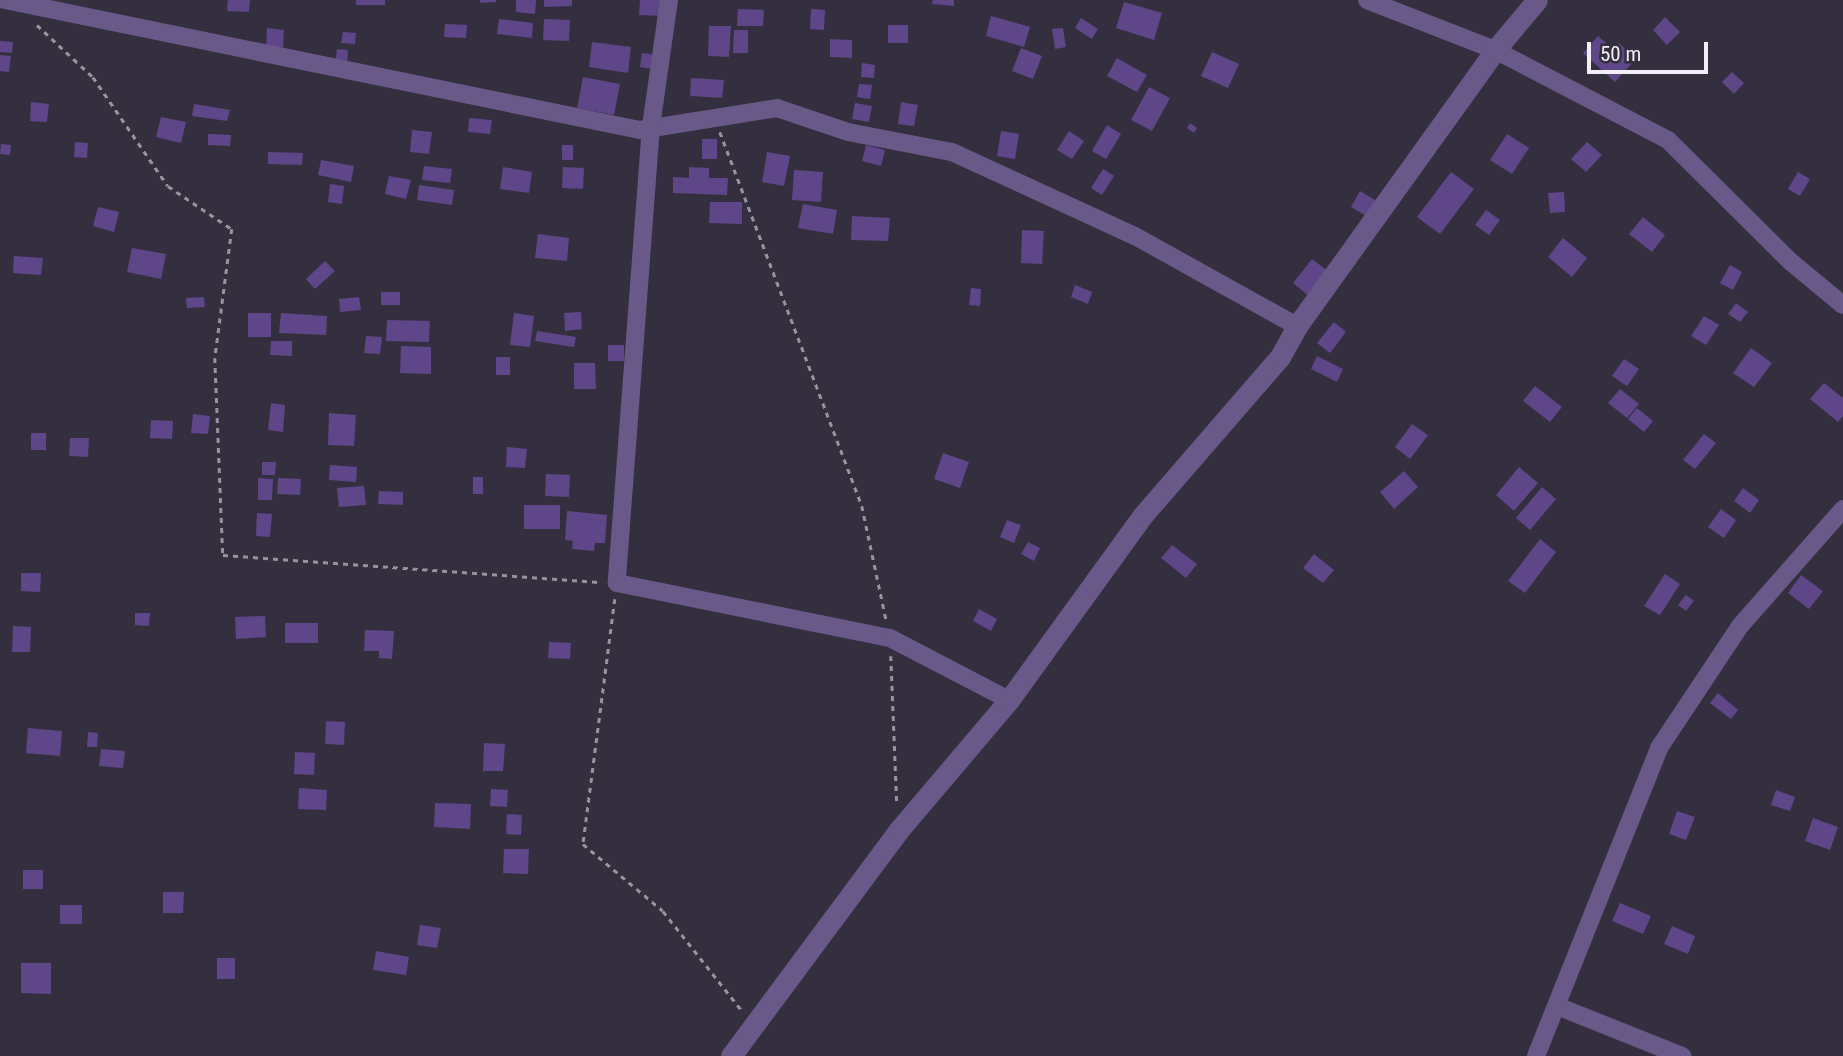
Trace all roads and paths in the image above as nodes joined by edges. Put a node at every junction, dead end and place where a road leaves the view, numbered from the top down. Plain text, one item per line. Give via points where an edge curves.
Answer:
1 (5, 0) edge
2 (669, 0) edge
3 (1367, 0) edge
4 (1537, 0) edge
5 (11, 1) edge
6 (1495, 50) junction
7 (714, 116) junction
8 (651, 126) junction
9 (1843, 305) edge
10 (1297, 326) junction
11 (1843, 509) edge
12 (617, 583) junction
13 (890, 638) junction
14 (1009, 700) junction
15 (898, 831) junction
16 (1557, 1006) junction
17 (754, 1025) junction
18 (731, 1056) edge
19 (1536, 1056) edge
20 (1682, 1056) edge

1 - 5 street
2 - 8 street
3 - 6 street
4 - 6 street
5 - 8 street via 640,130
5 - 12 path via 93,77 168,186 232,229 215,358 223,555
6 - 9 street via 1668,140 1781,252
6 - 10 street
7 - 8 street
7 - 10 street via 777,107 848,132 952,152 1135,236
7 - 13 path via 862,506
8 - 12 street
10 - 14 street via 1280,357 1143,515
11 - 16 street via 1740,626 1658,748
12 - 13 street
12 - 17 path via 583,844 663,911
13 - 14 street
13 - 15 path
14 - 15 street
15 - 17 street
16 - 19 street
16 - 20 street
17 - 18 street

